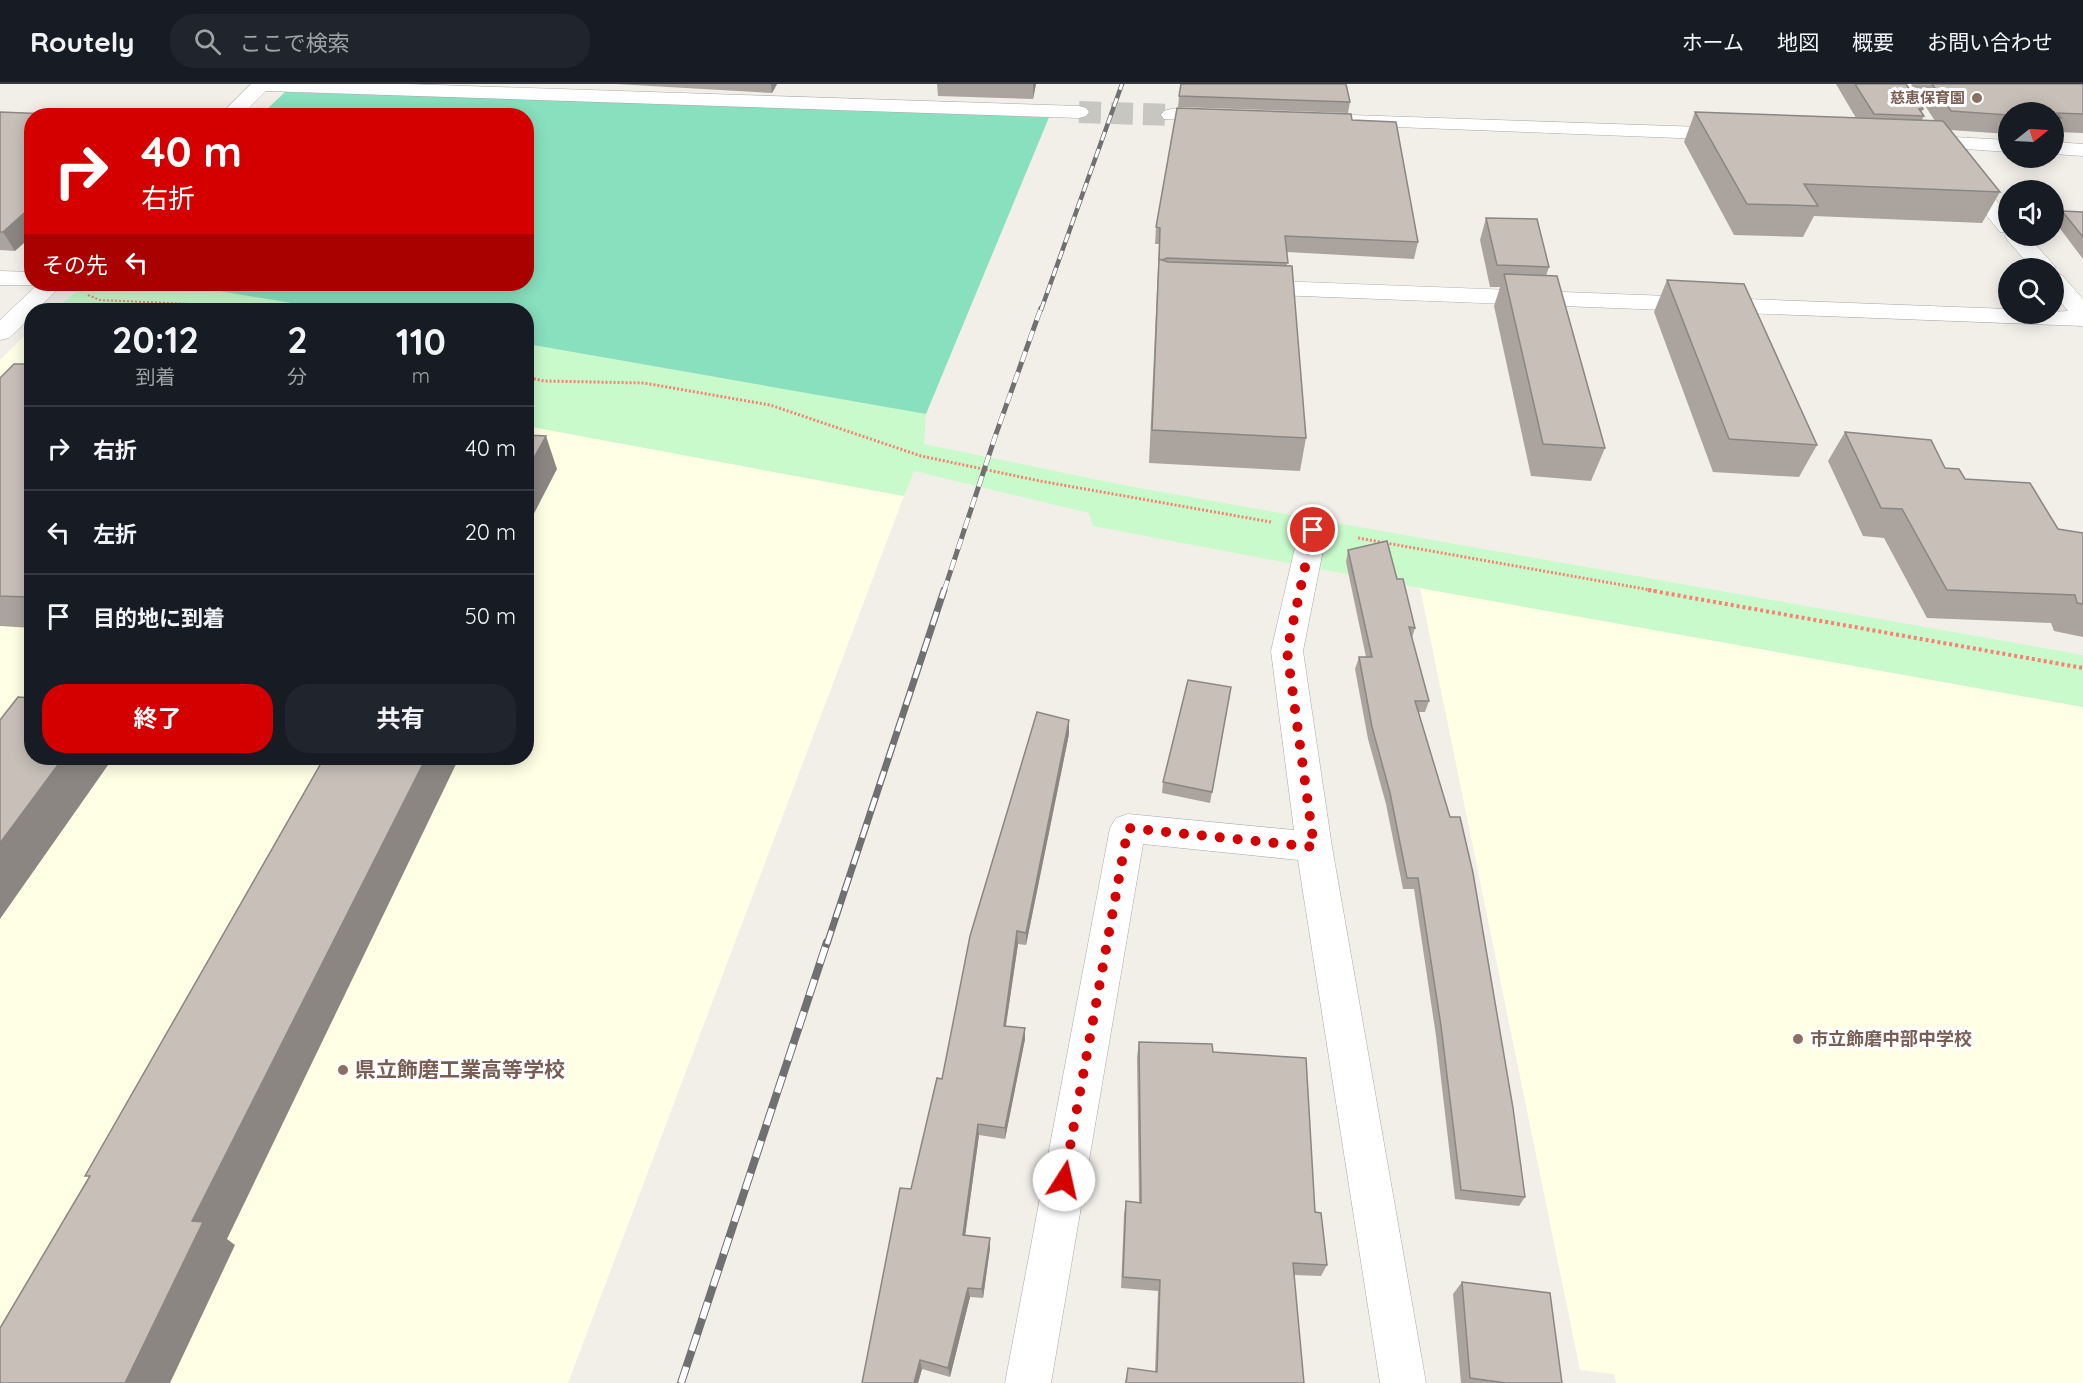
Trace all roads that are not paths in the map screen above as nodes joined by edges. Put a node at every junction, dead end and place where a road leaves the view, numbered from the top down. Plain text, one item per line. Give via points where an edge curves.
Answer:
1 (800, 84) edge
2 (262, 85) edge
3 (790, 102) junction
4 (238, 108) edge
5 (1079, 112) tunnel mouth
6 (1171, 115) tunnel mouth
7 (1243, 117) edge
8 (1326, 120) edge
9 (1923, 122) edge
10 (1745, 135) edge
11 (1900, 140) edge
12 (1936, 142) junction
13 (1998, 145) edge
14 (2064, 149) edge
15 (2083, 150) edge
16 (1998, 215) edge
17 (2025, 246) edge
18 (2035, 258) edge
19 (0, 278) edge
20 (24, 279) edge
21 (1226, 286) edge
22 (44, 291) edge
23 (2064, 291) edge
24 (31, 303) edge
25 (24, 310) edge
26 (2083, 314) edge
27 (2083, 319) edge
28 (0, 333) edge
29 (1313, 530) dead end
30 (1314, 847) junction
31 (1028, 1383) edge
32 (1403, 1383) edge

1 - 3 street
2 - 3 street
2 - 4 street
3 - 5 street
6 - 7 street
8 - 10 street
9 - 12 street
11 - 12 street
12 - 13 street
12 - 16 street
14 - 15 street
17 - 18 street
19 - 20 street
21 - 27 street
22 - 24 street
23 - 26 street
25 - 28 street
29 - 30 street via 1287,651
30 - 31 street via 1128,828
30 - 32 street

